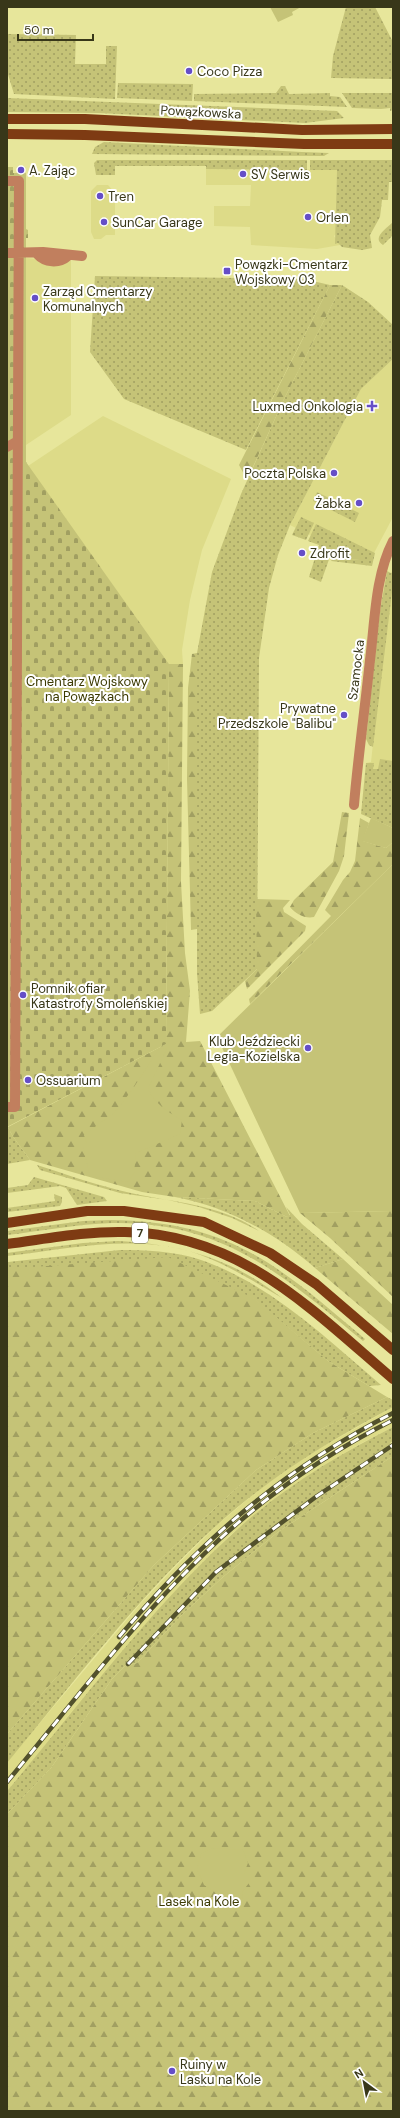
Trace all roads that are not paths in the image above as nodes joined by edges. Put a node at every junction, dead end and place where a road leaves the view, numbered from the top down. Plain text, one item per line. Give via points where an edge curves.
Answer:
1 (7, 119) edge
2 (393, 128) edge
3 (7, 134) edge
4 (393, 144) edge
5 (7, 181) edge
6 (7, 253) edge
7 (18, 254) junction
8 (82, 256) dead end
9 (16, 442) junction
10 (7, 447) edge
11 (393, 541) edge
12 (354, 805) dead end
13 (11, 870) edge
14 (11, 994) edge
15 (7, 1107) edge
16 (7, 1223) edge
17 (7, 1244) edge
18 (393, 1350) edge
19 (393, 1379) edge

1 - 2 main road, Powązkowska via 85,119 302,130
3 - 4 main road via 304,144
5 - 7 street via 19,181
6 - 7 street
7 - 8 street via 61,253
7 - 9 street
9 - 10 street
9 - 13 street
11 - 12 street, Szamocka via 383,567 378,593
13 - 14 street
14 - 15 street via 15,1107
16 - 18 main road, 7 via 81,1212 124,1211 204,1222 270,1253 316,1284
17 - 19 main road, 7 via 126,1232 163,1236 208,1247 266,1275 304,1303

